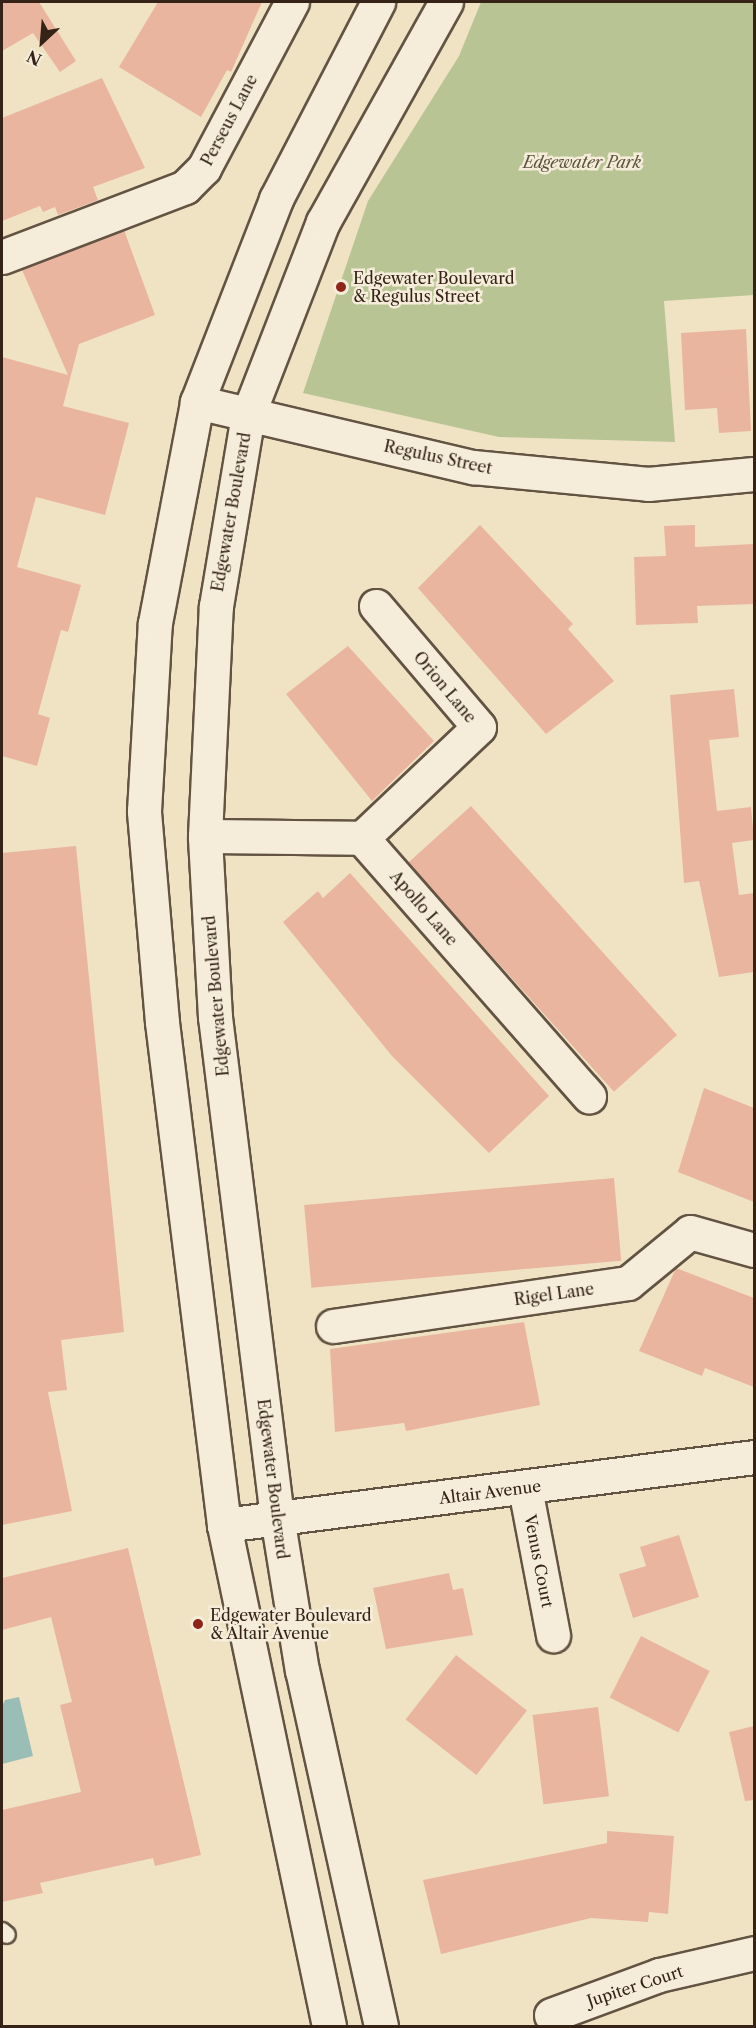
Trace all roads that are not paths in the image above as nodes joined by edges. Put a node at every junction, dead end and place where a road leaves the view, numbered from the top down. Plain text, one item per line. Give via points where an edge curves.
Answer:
1 (292, 2) edge
2 (378, 2) edge
3 (446, 2) edge
4 (2, 257) edge
5 (197, 402) junction
6 (248, 415) junction
7 (754, 474) edge
8 (376, 606) dead end
9 (205, 836) junction
10 (362, 838) junction
11 (589, 1096) dead end
12 (754, 1250) edge
13 (333, 1326) dead end
14 (754, 1456) edge
15 (525, 1488) junction
16 (277, 1517) junction
17 (224, 1525) junction
18 (554, 1635) dead end
19 (754, 1953) edge
20 (551, 2015) dead end
21 (329, 2026) edge
22 (381, 2026) edge

1 - 4 main road, Perseus Lane via 204,168 185,187
2 - 5 main road via 276,200
3 - 6 main road, Edgewater Boulevard via 323,222
5 - 6 main road, Regulus Street
5 - 17 main road via 155,623 144,811 162,1022
6 - 7 main road, Regulus Street via 473,467 648,484
6 - 9 main road, Edgewater Boulevard via 216,606
8 - 10 main road, Orion Lane via 479,727
9 - 10 main road
9 - 16 main road, Edgewater Boulevard via 215,1017
10 - 11 main road, Apollo Lane
12 - 13 main road, Rigel Lane via 690,1232 628,1283
14 - 15 main road, Altair Avenue
15 - 16 main road, Altair Avenue
15 - 18 main road, Venus Court
16 - 17 main road, Altair Avenue
16 - 22 main road, Edgewater Boulevard via 302,1671
17 - 21 main road
19 - 20 main road, Jupiter Court via 659,1975

